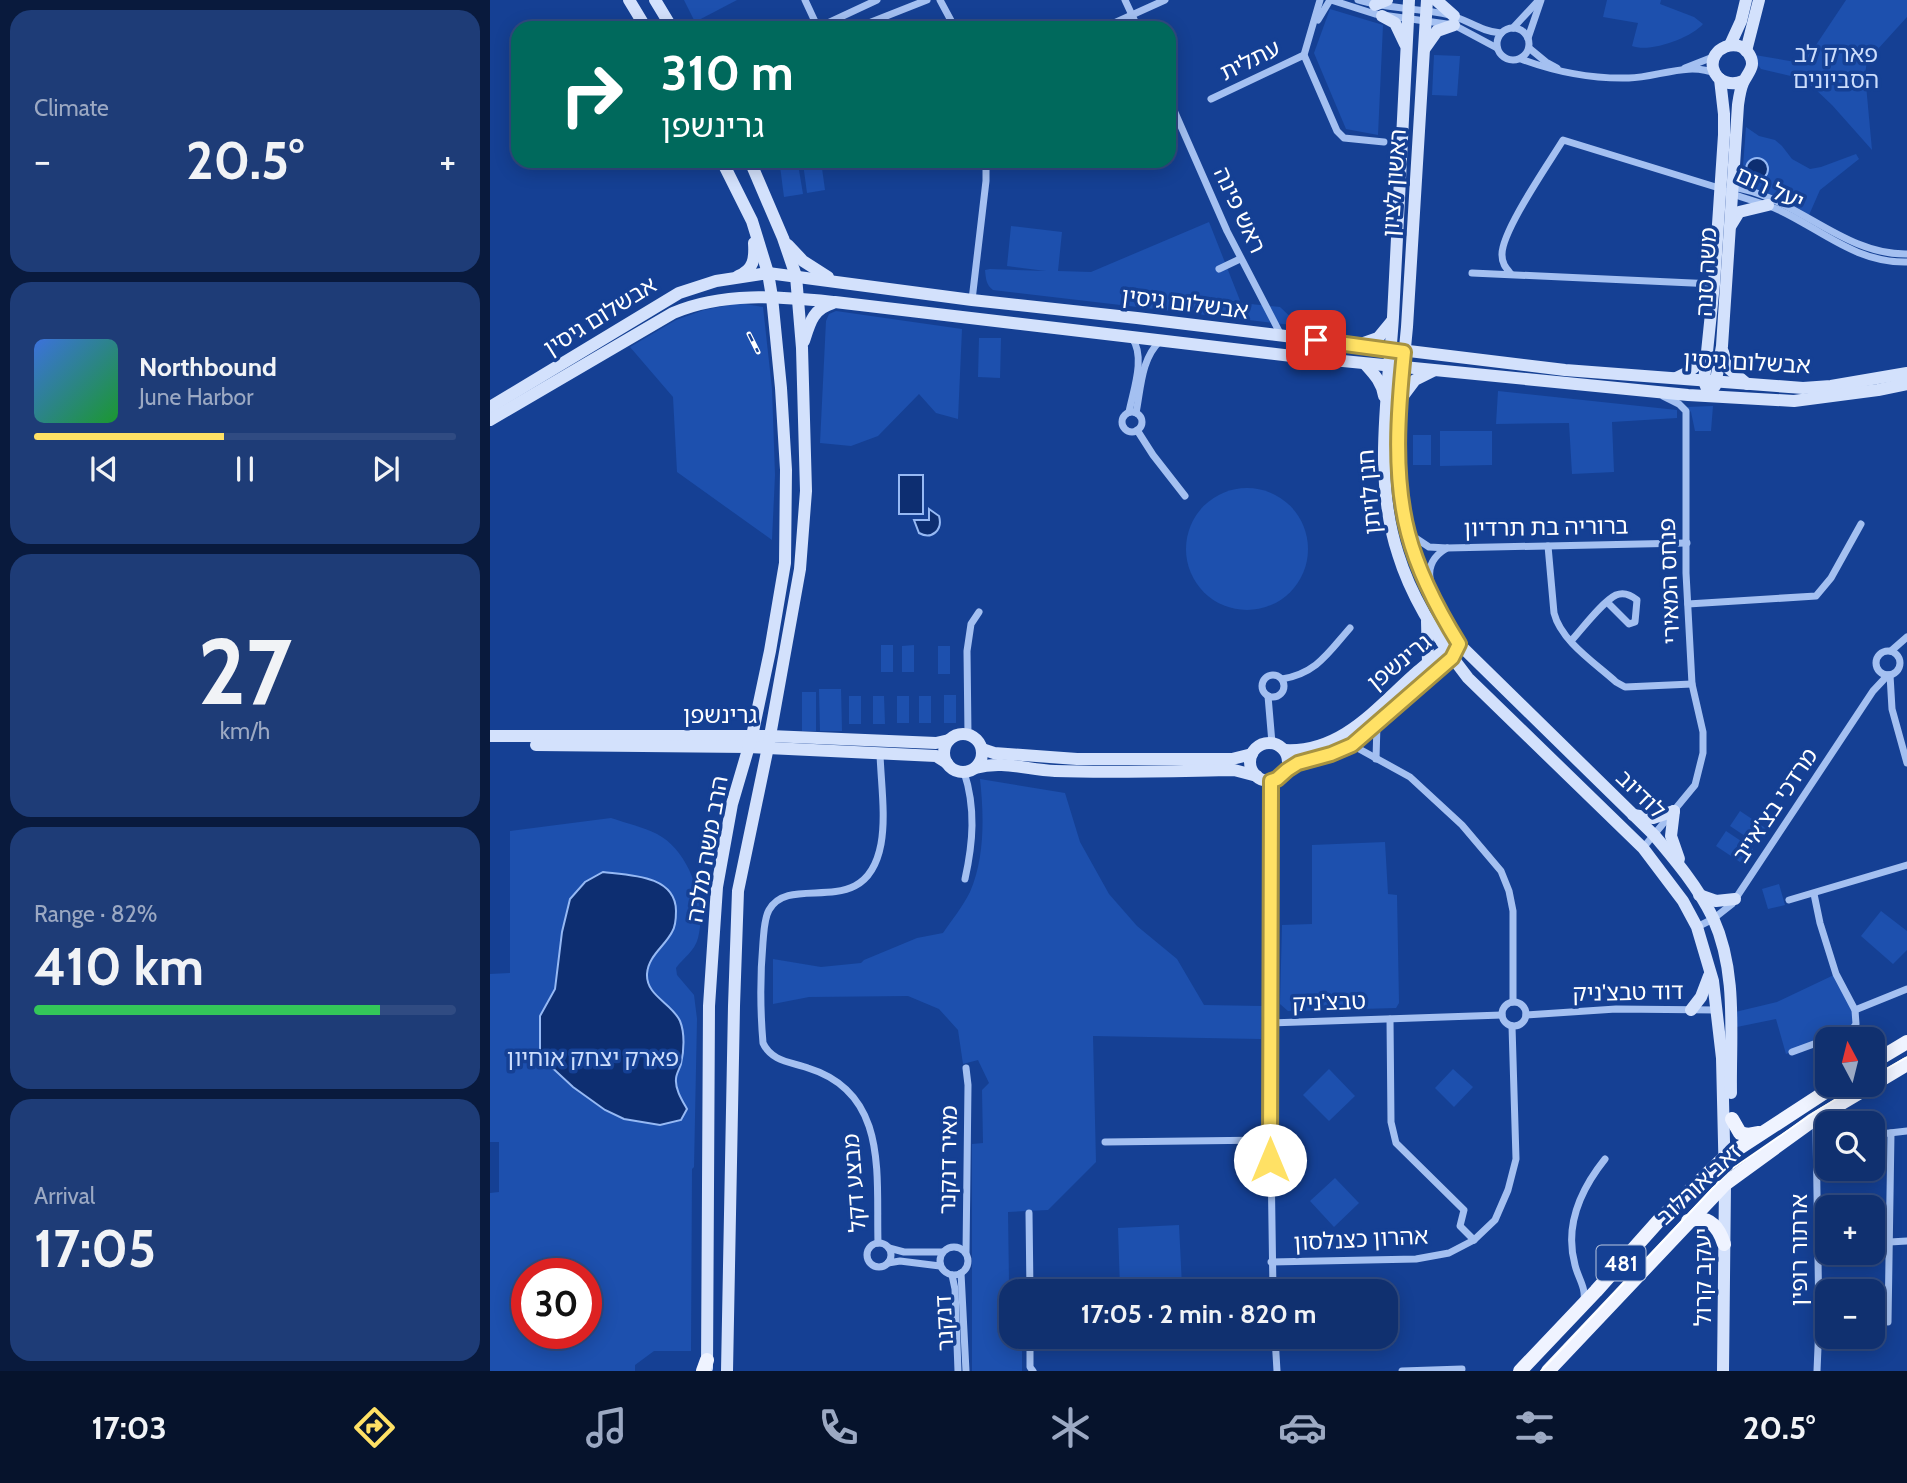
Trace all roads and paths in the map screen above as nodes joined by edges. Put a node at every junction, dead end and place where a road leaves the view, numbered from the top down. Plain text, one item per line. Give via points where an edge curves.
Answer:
1 (629, 0) edge
2 (655, 0) edge
3 (805, 0) edge
4 (877, 0) edge
5 (927, 0) edge
6 (940, 0) edge
7 (1125, 0) edge
8 (1165, 0) edge
9 (1320, 0) edge
10 (1330, 0) edge
11 (1358, 0) edge
12 (1436, 0) edge
13 (1540, 0) edge
14 (1746, 0) edge
15 (1759, 0) edge
16 (1381, 7) edge
17 (1409, 10) edge
18 (1426, 11) edge
19 (1132, 15) junction
20 (642, 21) edge
21 (668, 21) edge
22 (815, 21) edge
23 (833, 21) edge
24 (874, 21) edge
25 (950, 21) edge
26 (1119, 21) edge
27 (1135, 21) edge
28 (1454, 21) junction
29 (1314, 27) junction
30 (1513, 28) junction
31 (1501, 33) junction
32 (1528, 38) junction
33 (1730, 45) junction
34 (1497, 48) junction
35 (1529, 48) junction
36 (1407, 49) junction
37 (1423, 51) junction
38 (1746, 51) junction
39 (1304, 55) junction
40 (1715, 56) junction
41 (1521, 59) junction
42 (1674, 71) junction
43 (1574, 75) junction
44 (1718, 77) junction
45 (1744, 81) junction
46 (1212, 99) dead end
47 (1176, 115) edge
48 (1384, 142) dead end
49 (725, 168) edge
50 (753, 168) edge
51 (986, 168) edge
52 (1727, 189) junction
53 (1768, 205) junction
54 (752, 222) junction
55 (1729, 232) junction
56 (783, 238) junction
57 (1907, 254) edge
58 (1240, 259) junction
59 (1907, 262) edge
60 (1219, 269) dead end
61 (768, 273) junction
62 (1472, 273) dead end
63 (1511, 274) junction
64 (796, 276) junction
65 (734, 278) junction
66 (845, 283) junction
67 (1714, 284) junction
68 (772, 298) junction
69 (798, 299) junction
70 (972, 300) junction
71 (835, 302) junction
72 (1392, 320) junction
73 (1407, 327) junction
74 (1282, 336) junction
75 (1132, 337) junction
76 (1160, 341) junction
77 (1358, 345) junction
78 (1722, 346) junction
79 (802, 348) junction
80 (1390, 350) junction
81 (1404, 352) junction
82 (1428, 355) junction
83 (1707, 357) junction
84 (1365, 364) junction
85 (1396, 367) junction
86 (1433, 371) junction
87 (1907, 373) edge
88 (1675, 379) junction
89 (1711, 381) junction
90 (1747, 384) junction
91 (1907, 384) edge
92 (1655, 392) junction
93 (1710, 397) junction
94 (1400, 400) junction
95 (1385, 404) junction
96 (490, 407) edge
97 (1133, 413) junction
98 (490, 420) edge
99 (1137, 430) junction
100 (1185, 496) dead end
101 (1861, 524) dead end
102 (1408, 533) junction
103 (1687, 543) junction
104 (1549, 546) junction
105 (1447, 548) junction
106 (1432, 595) junction
107 (1607, 602) junction
108 (1688, 604) junction
109 (979, 612) dead end
110 (1426, 614) junction
111 (1350, 628) dead end
112 (1907, 637) edge
113 (1571, 640) junction
114 (1459, 644) junction
115 (1891, 651) junction
116 (1449, 654) junction
117 (1907, 656) edge
118 (1900, 662) junction
119 (1430, 669) junction
120 (1878, 669) junction
121 (1889, 675) junction
122 (1468, 678) junction
123 (1282, 679) junction
124 (1692, 684) junction
125 (1873, 691) junction
126 (1269, 696) junction
127 (1890, 696) junction
128 (773, 716) junction
129 (756, 718) junction
130 (1377, 723) junction
131 (968, 735) junction
132 (490, 736) edge
133 (949, 740) junction
134 (733, 742) junction
135 (750, 742) junction
136 (769, 742) junction
137 (790, 743) junction
138 (1272, 743) junction
139 (490, 744) edge
140 (1352, 745) junction
141 (982, 749) junction
142 (1285, 750) junction
143 (880, 754) junction
144 (1252, 754) junction
145 (1376, 759) junction
146 (947, 763) junction
147 (1907, 763) edge
148 (744, 765) junction
149 (764, 769) junction
150 (970, 770) junction
151 (1287, 770) junction
152 (1256, 776) junction
153 (1271, 781) junction
154 (1674, 811) junction
155 (1629, 813) junction
156 (1654, 835) junction
157 (1643, 848) junction
158 (1907, 865) edge
159 (1683, 870) junction
160 (965, 879) dead end
161 (1814, 894) junction
162 (1699, 895) junction
163 (1735, 899) junction
164 (1789, 900) dead end
165 (1713, 919) junction
166 (1697, 927) junction
167 (1709, 962) junction
168 (1907, 989) edge
169 (1513, 1002) junction
170 (1691, 1010) junction
171 (1716, 1010) junction
172 (1731, 1010) junction
173 (1856, 1010) junction
174 (1502, 1015) junction
175 (1526, 1015) junction
176 (1390, 1019) junction
177 (1269, 1023) junction
178 (1513, 1026) junction
179 (1907, 1042) edge
180 (1792, 1052) dead end
181 (1885, 1055) edge
182 (1907, 1064) edge
183 (966, 1068) dead end
184 (1885, 1077) edge
185 (1818, 1097) edge
186 (1852, 1097) edge
187 (1732, 1119) junction
188 (1767, 1130) junction
189 (1907, 1131) edge
190 (1891, 1133) junction
191 (1885, 1134) edge
192 (1270, 1140) junction
193 (1105, 1142) dead end
194 (1728, 1155) junction
195 (1605, 1158) dead end
196 (1725, 1184) junction
197 (1029, 1213) dead end
198 (1688, 1222) junction
199 (1474, 1240) junction
200 (1907, 1241) edge
201 (1885, 1242) edge
202 (1890, 1242) junction
203 (878, 1243) junction
204 (1724, 1244) junction
205 (889, 1248) junction
206 (942, 1252) junction
207 (966, 1253) junction
208 (1272, 1262) junction
209 (888, 1264) junction
210 (940, 1266) junction
211 (961, 1273) junction
212 (952, 1275) junction
213 (1030, 1279) edge
214 (1273, 1279) edge
215 (1607, 1279) junction
216 (1581, 1281) junction
217 (1583, 1305) junction
218 (1888, 1321) dead end
219 (1031, 1349) edge
220 (1276, 1349) edge
221 (1820, 1349) edge
222 (706, 1367) edge
223 (1032, 1369) edge
224 (1462, 1369) dead end
225 (727, 1371) edge
226 (958, 1371) edge
227 (966, 1371) edge
228 (1277, 1371) edge
229 (1402, 1371) edge
230 (1520, 1371) edge
231 (1548, 1371) edge
232 (1723, 1371) edge
233 (1817, 1371) edge

1 - 20 street
2 - 21 street
3 - 22 street
4 - 23 street
5 - 24 street
6 - 25 street
7 - 19 street
8 - 19 street
9 - 29 street
10 - 16 street via 1356,10
10 - 29 street
11 - 16 street
12 - 28 street
13 - 30 street
13 - 32 street
14 - 33 street
15 - 38 street
16 - 17 street
16 - 17 street
16 - 36 street via 1398,27
17 - 18 street
17 - 36 street, ראשון לציון
18 - 28 street
18 - 37 street, ראשון לציון
19 - 26 street
19 - 27 street
28 - 31 street
28 - 34 street
28 - 37 street via 1437,31
29 - 39 street
30 - 31 street
30 - 32 street
31 - 34 street
32 - 35 street
33 - 38 street
33 - 40 street
34 - 41 street via 1506,59
35 - 41 street
35 - 43 street
36 - 72 street, ראשון לציון
37 - 73 street, ראשון לציון
38 - 45 street via 1752,64
39 - 46 street, עתלית
39 - 48 street via 1337,131 1344,138
40 - 42 street
40 - 44 street
41 - 43 street
42 - 43 street via 1630,78
42 - 44 street via 1702,70
44 - 45 street via 1731,84
44 - 52 street, משה סנה
45 - 52 street, משה סנה
47 - 58 street, ראש פינה
49 - 54 street
50 - 56 street, הרב משה מלכה
51 - 70 street
52 - 53 street, יעל רום
52 - 55 street, משה סנה
52 - 57 street, יעל רום via 1770,198 1876,251
52 - 63 street via 1563,140 1503,246 1503,265
52 - 67 street, משה סנה
53 - 55 street via 1739,212
53 - 59 street, יעל רום via 1868,256
54 - 61 street, הרב משה מלכה
54 - 65 street via 754,261 750,269
55 - 78 street, משה סנה
56 - 64 street, הרב משה מלכה
56 - 66 street via 814,270
58 - 60 street
58 - 74 street, ראש פינה
61 - 64 street, אבשלום גיסין
61 - 65 street, אבשלום גיסין
61 - 68 street, הרב משה מלכה
62 - 63 street
63 - 67 street
64 - 66 street, אבשלום גיסין
64 - 69 street, הרב משה מלכה
65 - 96 street, אבשלום גיסין via 696,286 663,301
66 - 70 street, אבשלום גיסין
67 - 83 street, משה סנה
68 - 69 street, אבשלום גיסין
68 - 98 street, אבשלום גיסין via 738,297 681,309
68 - 129 street, הרב משה מלכה via 786,470 785,564
69 - 71 street, אבשלום גיסין
69 - 79 street, הרב משה מלכה
70 - 74 street, אבשלום גיסין
71 - 75 street, אבשלום גיסין
71 - 79 street via 811,318
72 - 77 street via 1378,338
72 - 80 street, ראשון לציון
73 - 81 street, ראשון לציון
73 - 82 street via 1415,344
74 - 77 street, אבשלום גיסין
75 - 76 street, אבשלום גיסין
75 - 97 street via 1139,356
76 - 84 street, אבשלום גיסין
76 - 97 street via 1146,358
77 - 80 street, אבשלום גיסין
78 - 89 street, משה סנה
78 - 90 street via 1727,367
79 - 128 street, הרב משה מלכה via 806,491 800,569
80 - 81 street, אבשלום גיסין
80 - 85 street, חנן לויתן
81 - 82 street, אבשלום גיסין
81 - 85 street, ראשון לציון
82 - 88 street, אבשלום גיסין
83 - 88 street
83 - 89 street, משה סנה
84 - 85 street, אבשלום גיסין
84 - 95 street via 1382,387
85 - 86 street, אבשלום גיסין
85 - 94 street, חנן לויתן
85 - 95 street, חנן לויתן
86 - 92 street, אבשלום גיסין
86 - 94 street via 1415,380
87 - 90 street, אבשלום גיסין via 1831,386
88 - 89 street, אבשלום גיסין
89 - 90 street, אבשלום גיסין
89 - 93 street, משה סנה
91 - 93 street, אבשלום גיסין via 1794,401
92 - 93 street, אבשלום גיסין
92 - 103 street, פנחס המאירי via 1686,411
94 - 102 street, חנן לויתן via 1401,478
95 - 110 street, חנן לויתן via 1384,478 1389,518 1397,553
97 - 99 street via 1142,421
97 - 99 street via 1124,416 1123,426 1127,431
99 - 100 street
101 - 108 street via 1816,596
102 - 105 street, ברוריה בת תרדיון via 1429,547
102 - 106 street, חנן לויתן
103 - 104 street, ברוריה בת תרדיון
103 - 108 street, פנחס המאירי
104 - 105 street, ברוריה בת תרדיון
104 - 113 street via 1556,621
105 - 106 street, ברוריה בת תרדיון via 1438,553 1429,572
106 - 114 street, חנן לויתן
107 - 107 street via 1616,595 1633,596 1638,605 1635,622 1629,624
107 - 113 street
108 - 124 street, פנחס המאירי
109 - 131 street via 968,641
110 - 116 street, חנן לויתן
110 - 119 street
111 - 123 street via 1313,669
112 - 115 street
113 - 124 street via 1625,687
114 - 116 street, גרינשפן
114 - 155 street, לודיוב
115 - 118 street
115 - 120 street via 1878,657
116 - 119 street, גרינשפן
116 - 122 street, לודיוב
117 - 118 street
118 - 121 street via 1898,670
119 - 122 street
119 - 130 street, גרינשפן
119 - 142 street, גרינשפן via 1341,738 1307,750
120 - 121 street
120 - 125 street
121 - 125 street
121 - 127 street
122 - 157 street, לודיוב
123 - 126 street via 1280,694
123 - 126 street via 1275,674 1264,678 1262,689
124 - 154 street, פנחס המאירי via 1703,753 1695,785
125 - 127 street
125 - 163 street, מרדכי בצ'אייב
126 - 138 street
127 - 147 street
128 - 136 street, הרב משה מלכה
128 - 137 street
129 - 134 street
129 - 135 street, הרב משה מלכה
130 - 140 street, גרינשפן
130 - 145 street
131 - 133 street
131 - 141 street
132 - 134 street, גרינשפן
133 - 137 street, גרינשפן
133 - 146 street
134 - 135 street, גרינשפן
134 - 139 street, גרינשפן
134 - 148 street
135 - 136 street, גרינשפן
135 - 148 street, הרב משה מלכה
136 - 137 street, גרינשפן
136 - 149 street, הרב משה מלכה
137 - 143 street, גרינשפן
137 - 149 street
138 - 142 street
138 - 144 street via 1259,745
140 - 145 street
140 - 151 street, גרינשפן
141 - 144 street via 1077,759 1232,759
141 - 150 street via 981,759
142 - 151 street
143 - 146 street, גרינשפן via 936,756
143 - 203 street, מבצע דקל via 881,845 874,865 848,890 795,894 779,899 769,910 759,992 766,1050 773,1057 833,1078 870,1124
144 - 152 street via 1250,765
145 - 169 street via 1410,777 1462,825 1502,871 1513,911
146 - 150 street via 957,771
148 - 222 street, הרב משה מלכה via 732,804 718,887 709,1006
149 - 225 street, הרב משה מלכה via 738,891
150 - 152 street via 990,764 1059,771 1234,770
150 - 160 street via 973,830
151 - 153 street
152 - 153 street
153 - 177 street
154 - 155 street via 1653,818
154 - 156 street
154 - 159 street via 1671,836
155 - 156 street, לודיוב
156 - 157 street
156 - 159 street, לודיוב
157 - 166 street, לודיוב
158 - 161 street
159 - 162 street, לודיוב
161 - 164 street
161 - 173 street via 1836,974
162 - 163 street via 1716,901
162 - 165 street, לודיוב
163 - 165 street, מרדכי בצ'אייב
165 - 166 street, מרדכי בצ'אייב
165 - 172 street, לודיוב via 1724,953
166 - 167 street, לודיוב
167 - 170 street via 1706,988
167 - 171 street, לודיוב
168 - 173 street
169 - 174 street via 1505,1006
169 - 175 street via 1524,1007
170 - 171 street, דוד טבצ'ניק
170 - 175 street, דוד טבצ'ניק
171 - 172 street, דוד טבצ'ניק
171 - 194 street, יעקב קרול
172 - 187 street, יעקב קרול
173 - 180 street via 1852,1030
174 - 176 street
174 - 178 street
175 - 178 street
176 - 177 street, טבצ'ניק
176 - 199 street via 1391,1122 1396,1143 1464,1210 1460,1226
177 - 192 street
178 - 199 street, אהרון כצנלסון via 1514,1170 1495,1220
179 - 181 main road
182 - 184 main road, זאב אורלוב / 481
183 - 207 street, מאיר דנקנר
185 - 188 main road, זאב אורלוב / 481
186 - 196 main road, זאב אורלוב / 481
187 - 188 main road via 1743,1135
187 - 194 street, יעקב קרול
188 - 194 main road, זאב אורלוב / 481
189 - 190 street
190 - 191 street
190 - 202 street
192 - 193 street
192 - 208 street
194 - 196 street, יעקב קרול
194 - 215 main road, זאב אורלוב / 481 via 1662,1217
195 - 216 street via 1585,1188 1573,1224 1571,1242
196 - 198 main road, זאב אורלוב / 481
196 - 204 street, יעקב קרול
197 - 213 street
198 - 204 main road via 1704,1219 1714,1224
198 - 231 main road, זאב אורלוב / 481
199 - 208 street, אהרון כצנלסון via 1449,1254 1416,1259
200 - 202 street
201 - 202 street
202 - 218 street
203 - 205 street
203 - 209 street via 867,1250 868,1261 880,1268
204 - 232 street, יעקב קרול
205 - 206 street, מבצע דקל
205 - 209 street
206 - 207 street via 956,1247
206 - 210 street
207 - 211 street via 967,1266
208 - 214 street
209 - 210 street
210 - 212 street
211 - 212 street
211 - 227 street, דנקנר
212 - 226 street
215 - 216 street
215 - 217 main road, זאב אורלוב / 481
216 - 217 street
217 - 230 main road, זאב אורלוב / 481
219 - 223 street
220 - 228 street
221 - 233 street, ארתור רופין
224 - 229 street

